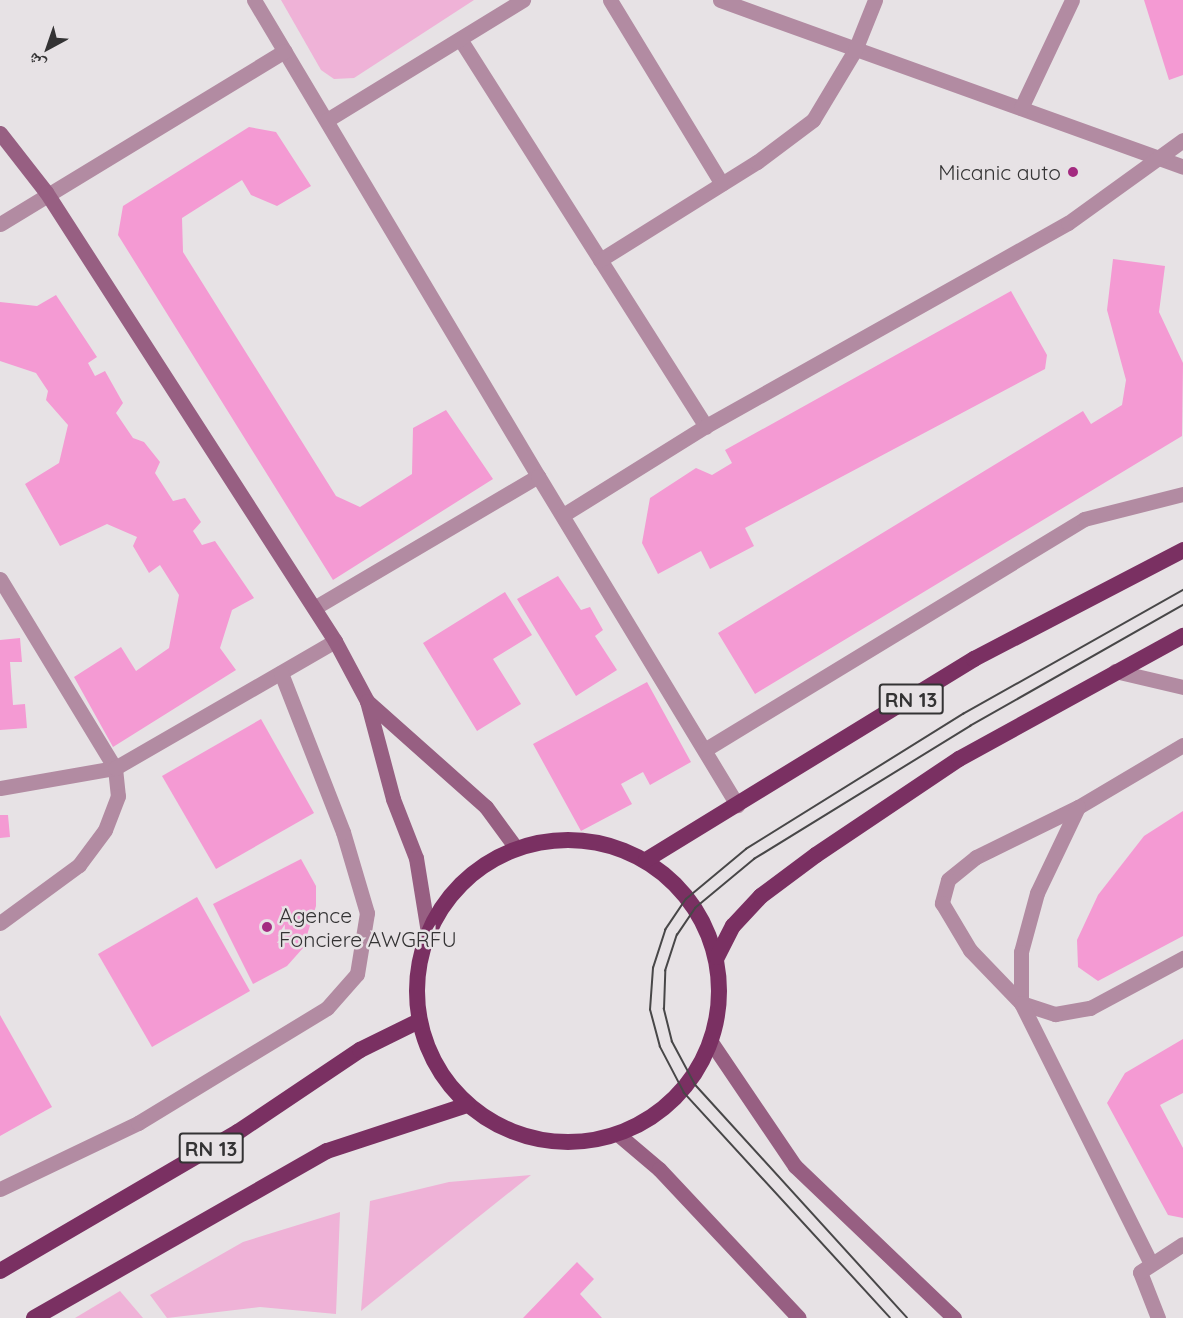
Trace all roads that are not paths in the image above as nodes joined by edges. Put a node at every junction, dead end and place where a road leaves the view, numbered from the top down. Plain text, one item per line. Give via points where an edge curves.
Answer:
1 (254, 0) edge
2 (523, 0) edge
3 (610, 0) edge
4 (720, 0) edge
5 (875, 0) edge
6 (1072, 0) edge
7 (460, 39) junction
8 (855, 50) junction
9 (284, 51) junction
10 (1021, 108) junction
11 (327, 120) junction
12 (0, 133) edge
13 (1183, 140) edge
14 (1160, 158) junction
15 (1183, 167) edge
16 (722, 184) junction
17 (46, 192) junction
18 (0, 224) edge
19 (600, 260) junction
20 (706, 426) junction
21 (537, 476) junction
22 (1183, 494) edge
23 (563, 515) junction
24 (1183, 550) edge
25 (0, 579) edge
26 (316, 607) junction
27 (1183, 636) edge
28 (335, 641) junction
29 (1115, 671) junction
30 (281, 673) junction
31 (1183, 687) edge
32 (367, 700) junction
33 (1183, 745) edge
34 (706, 749) junction
35 (115, 768) junction
36 (0, 788) edge
37 (737, 805) junction
38 (1078, 807) junction
39 (516, 848) junction
40 (646, 860) junction
41 (0, 923) edge
42 (428, 932) junction
43 (717, 957) junction
44 (1183, 958) edge
45 (1021, 1003) junction
46 (419, 1021) junction
47 (711, 1042) junction
48 (467, 1105) junction
49 (620, 1136) junction
50 (0, 1189) edge
51 (1183, 1244) edge
52 (1150, 1262) junction
53 (0, 1271) edge
54 (34, 1318) edge
55 (799, 1318) edge
56 (954, 1318) edge
57 (1158, 1318) edge

1 - 9 street
2 - 7 street
3 - 16 street
4 - 8 street
5 - 8 street
6 - 10 street
7 - 11 street
7 - 19 street
8 - 10 street
8 - 16 street via 813,120
9 - 11 street
9 - 17 street
10 - 14 street
11 - 21 street
12 - 17 main road
13 - 14 street
14 - 15 street
14 - 20 street via 1068,223
16 - 19 street
17 - 18 street
17 - 26 main road
19 - 20 street
20 - 23 street
21 - 23 street
21 - 26 street
22 - 34 street via 1084,519
23 - 34 street
24 - 37 highway, RN 13 via 974,659
25 - 35 street
26 - 28 main road
27 - 29 highway
28 - 30 street
28 - 32 main road
29 - 31 street
29 - 43 highway via 959,759 816,855 761,896 733,926
30 - 35 street
30 - 50 street via 343,832 367,913 357,974 327,1008 138,1123
32 - 39 main road via 486,807
32 - 42 main road via 393,799 416,858
33 - 38 street
34 - 37 street
35 - 36 street
35 - 41 street via 118,795 114,815 94,848 64,879
37 - 40 highway, RN 13
38 - 45 street via 1037,893 1021,952
38 - 45 street via 976,857 948,880 942,903 970,950
39 - 40 highway via 542,841 596,841
39 - 42 highway via 463,881
40 - 43 highway via 704,921
42 - 46 highway via 417,976
43 - 47 highway via 722,996
44 - 45 street via 1090,1008 1055,1014
45 - 52 street
46 - 48 highway via 445,1080
46 - 53 highway, RN 13 via 360,1050 238,1132
47 - 49 highway via 684,1093 653,1119
47 - 56 main road via 795,1166
48 - 49 highway via 524,1136 566,1144
48 - 54 highway, RN 13 via 327,1151
49 - 55 main road via 659,1169
51 - 52 street
52 - 57 street via 1140,1272 1140,1279

